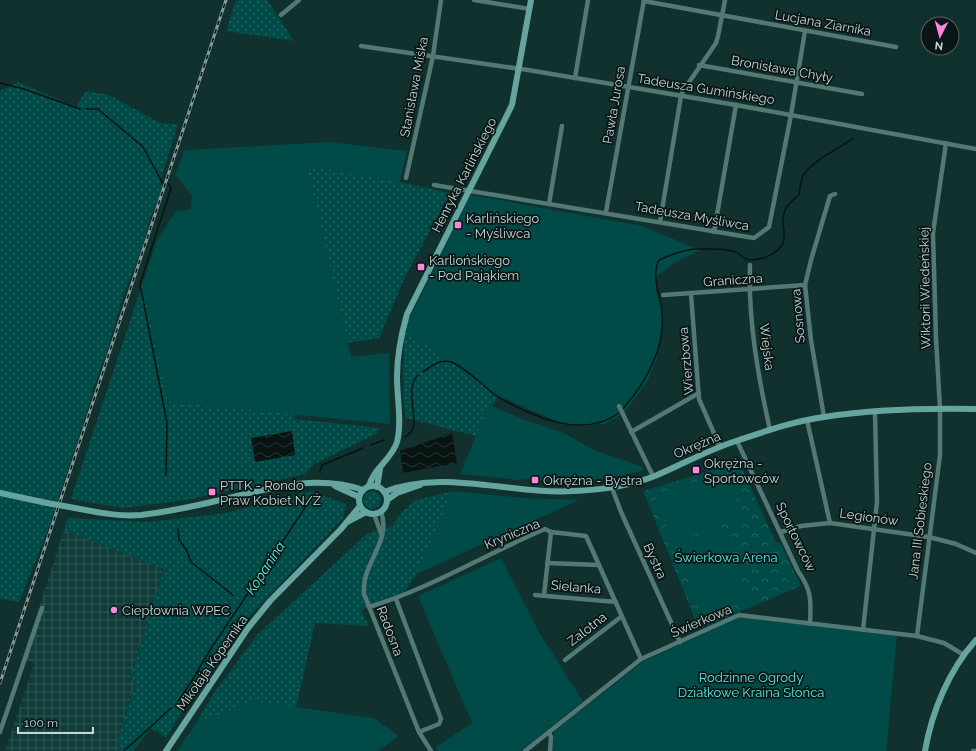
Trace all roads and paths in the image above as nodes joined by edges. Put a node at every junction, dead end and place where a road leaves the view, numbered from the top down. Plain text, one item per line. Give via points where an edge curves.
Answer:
1 (300, 0) edge
2 (441, 0) edge
3 (474, 0) edge
4 (531, 0) edge
5 (588, 0) edge
6 (725, 0) edge
7 (644, 1) edge
8 (530, 9) junction
9 (281, 15) dead end
10 (722, 16) junction
11 (805, 31) junction
12 (361, 46) dead end
13 (896, 47) dead end
14 (433, 56) junction
15 (699, 65) junction
16 (520, 68) junction
17 (575, 78) junction
18 (797, 82) junction
19 (628, 88) junction
20 (862, 94) dead end
21 (681, 96) junction
22 (736, 105) junction
23 (791, 115) junction
24 (562, 126) dead end
25 (946, 143) junction
26 (976, 149) edge
27 (406, 178) dead end
28 (434, 185) dead end
29 (469, 190) junction
30 (835, 194) dead end
31 (549, 204) junction
32 (606, 212) junction
33 (660, 222) junction
34 (714, 232) junction
35 (750, 265) dead end
36 (805, 286) junction
37 (749, 290) junction
38 (690, 294) junction
39 (662, 295) dead end
40 (699, 393) junction
41 (619, 406) dead end
42 (940, 409) junction
43 (976, 409) edge
44 (875, 412) junction
45 (824, 417) junction
46 (807, 420) junction
47 (770, 430) junction
48 (631, 432) junction
49 (737, 440) junction
50 (720, 447) junction
51 (380, 469) junction
52 (653, 476) junction
53 (322, 482) junction
54 (427, 482) junction
55 (369, 486) junction
56 (377, 486) junction
57 (612, 488) junction
58 (362, 490) junction
59 (384, 492) junction
60 (0, 493) edge
61 (358, 497) junction
62 (387, 500) junction
63 (360, 506) junction
64 (381, 511) junction
65 (366, 512) junction
66 (374, 514) junction
67 (347, 522) junction
68 (830, 523) junction
69 (875, 529) junction
70 (550, 532) junction
71 (781, 532) junction
72 (382, 536) junction
73 (930, 536) junction
74 (976, 553) edge
75 (547, 563) junction
76 (600, 565) junction
77 (535, 595) dead end
78 (544, 596) junction
79 (396, 599) junction
80 (616, 602) junction
81 (369, 607) junction
82 (42, 608) dead end
83 (622, 616) junction
84 (810, 624) junction
85 (862, 630) junction
86 (917, 636) junction
87 (976, 640) edge
88 (680, 642) junction
89 (964, 655) junction
90 (641, 659) junction
91 (565, 660) dead end
92 (0, 732) edge
93 (419, 732) junction
94 (549, 732) junction
95 (166, 751) edge
96 (431, 751) edge
97 (525, 751) edge
98 (550, 751) edge
99 (925, 751) edge
100 (973, 751) edge
101 (976, 751) edge

1 - 9 street
2 - 14 street, Stanisława Miśka
3 - 8 street
4 - 8 street, Henryka Karlińskiego
5 - 17 street
6 - 10 street
7 - 10 street, Lucjana Ziarnika
7 - 19 street, Pawła Jurosa
8 - 16 street, Henryka Karlińskiego
10 - 11 street, Lucjana Ziarnika
10 - 15 street via 716,43
11 - 13 street, Lucjana Ziarnika
11 - 18 street, Tadeusza Myśliwca
12 - 14 street, Tadeusza Gumińskiego
14 - 16 street, Tadeusza Gumińskiego
14 - 27 street, Stanisława Miśka
15 - 18 street, Bronisława Chyły
15 - 21 street
16 - 17 street, Tadeusza Gumińskiego
16 - 29 street, Henryka Karlińskiego via 512,105
17 - 19 street, Tadeusza Gumińskiego
18 - 20 street, Bronisława Chyły
18 - 23 street, Tadeusza Myśliwca
19 - 21 street, Tadeusza Gumińskiego
19 - 32 street, Pawła Jurosa
21 - 22 street, Tadeusza Gumińskiego
21 - 33 street
22 - 23 street, Tadeusza Gumińskiego
22 - 34 street
23 - 25 street, Tadeusza Gumińskiego
23 - 34 street, Tadeusza Myśliwca via 768,228 754,238
24 - 31 street
25 - 26 street, Tadeusza Gumińskiego
25 - 42 street, Wiktorii Wiedeńskiej via 933,233
28 - 29 street, Tadeusza Myśliwca
29 - 31 street, Tadeusza Myśliwca
29 - 51 street, Henryka Karlińskiego via 407,314 399,343 397,364 399,418 396,443
30 - 36 street, Sosnowa via 830,196
31 - 32 street, Tadeusza Myśliwca
32 - 33 street, Tadeusza Myśliwca
33 - 34 street, Tadeusza Myśliwca
35 - 37 street, Wiejska
36 - 37 street, Graniczna
36 - 45 street, Sosnowa
37 - 38 street, Graniczna
37 - 47 street, Wiejska via 754,344
38 - 39 street, Graniczna
38 - 40 street, Wierzbowa
40 - 48 street
40 - 50 street, Wierzbowa via 704,413
41 - 48 street
42 - 43 street, Okrężna
42 - 44 street, Okrężna
42 - 73 street, Jana III Sobieskiego via 940,456
44 - 45 street, Okrężna
44 - 69 street
45 - 46 street, Okrężna
46 - 47 street, Okrężna
46 - 68 street
47 - 49 street, Okrężna
48 - 52 street
49 - 50 street, Okrężna
49 - 71 street, Sportowców
50 - 52 street, Okrężna
51 - 55 street, Henryka Karlińskiego via 372,475
51 - 56 street, Henryka Karlińskiego
52 - 57 street, Okrężna
53 - 58 street via 333,482
53 - 60 street, bridge via 300,483 139,515 101,513
53 - 61 street
54 - 57 street, Okrężna via 573,492
54 - 59 street, Okrężna via 408,483
54 - 62 street, Okrężna via 397,493
55 - 56 street
55 - 58 street
56 - 59 street
57 - 88 street, Bystra
58 - 61 street
59 - 62 street
61 - 63 street
62 - 64 street
63 - 65 street
63 - 67 street, Mikołaja Kopernika
64 - 66 street
64 - 72 street, Radosna via 385,525
65 - 66 street
65 - 67 street, Mikołaja Kopernika
66 - 72 street
67 - 95 street, Mikołaja Kopernika via 270,601 248,628
68 - 69 street, Legionów
68 - 71 street, Legionów via 801,526
69 - 73 street, Legionów
69 - 85 street
70 - 75 street
70 - 76 street, Kryniczna via 586,536
70 - 79 street, Kryniczna via 546,529 514,542 456,573
71 - 84 street, Sportowców via 810,591
72 - 81 street, Radosna via 366,576 364,594
73 - 74 street, Legionów
73 - 86 street, Jana III Sobieskiego
75 - 76 street
75 - 78 street
76 - 80 street, Kryniczna
77 - 78 street, Sielanka
78 - 80 street, Sielanka
79 - 81 street, Kryniczna
79 - 93 street, Radosna via 442,719 440,724
80 - 83 street, Kryniczna
81 - 93 street, Radosna
82 - 92 street
83 - 90 street, Kryniczna
83 - 91 street, Zalotna
84 - 85 street, Świerkowa
84 - 88 street, Świerkowa via 739,616
85 - 86 street, Świerkowa
86 - 89 street, Świerkowa via 944,642
87 - 89 street
88 - 90 street, Świerkowa
89 - 99 street via 946,685 935,712
90 - 94 street, Świerkowa
93 - 96 street, Radosna
94 - 97 street, Świerkowa
94 - 98 street
100 - 101 street

